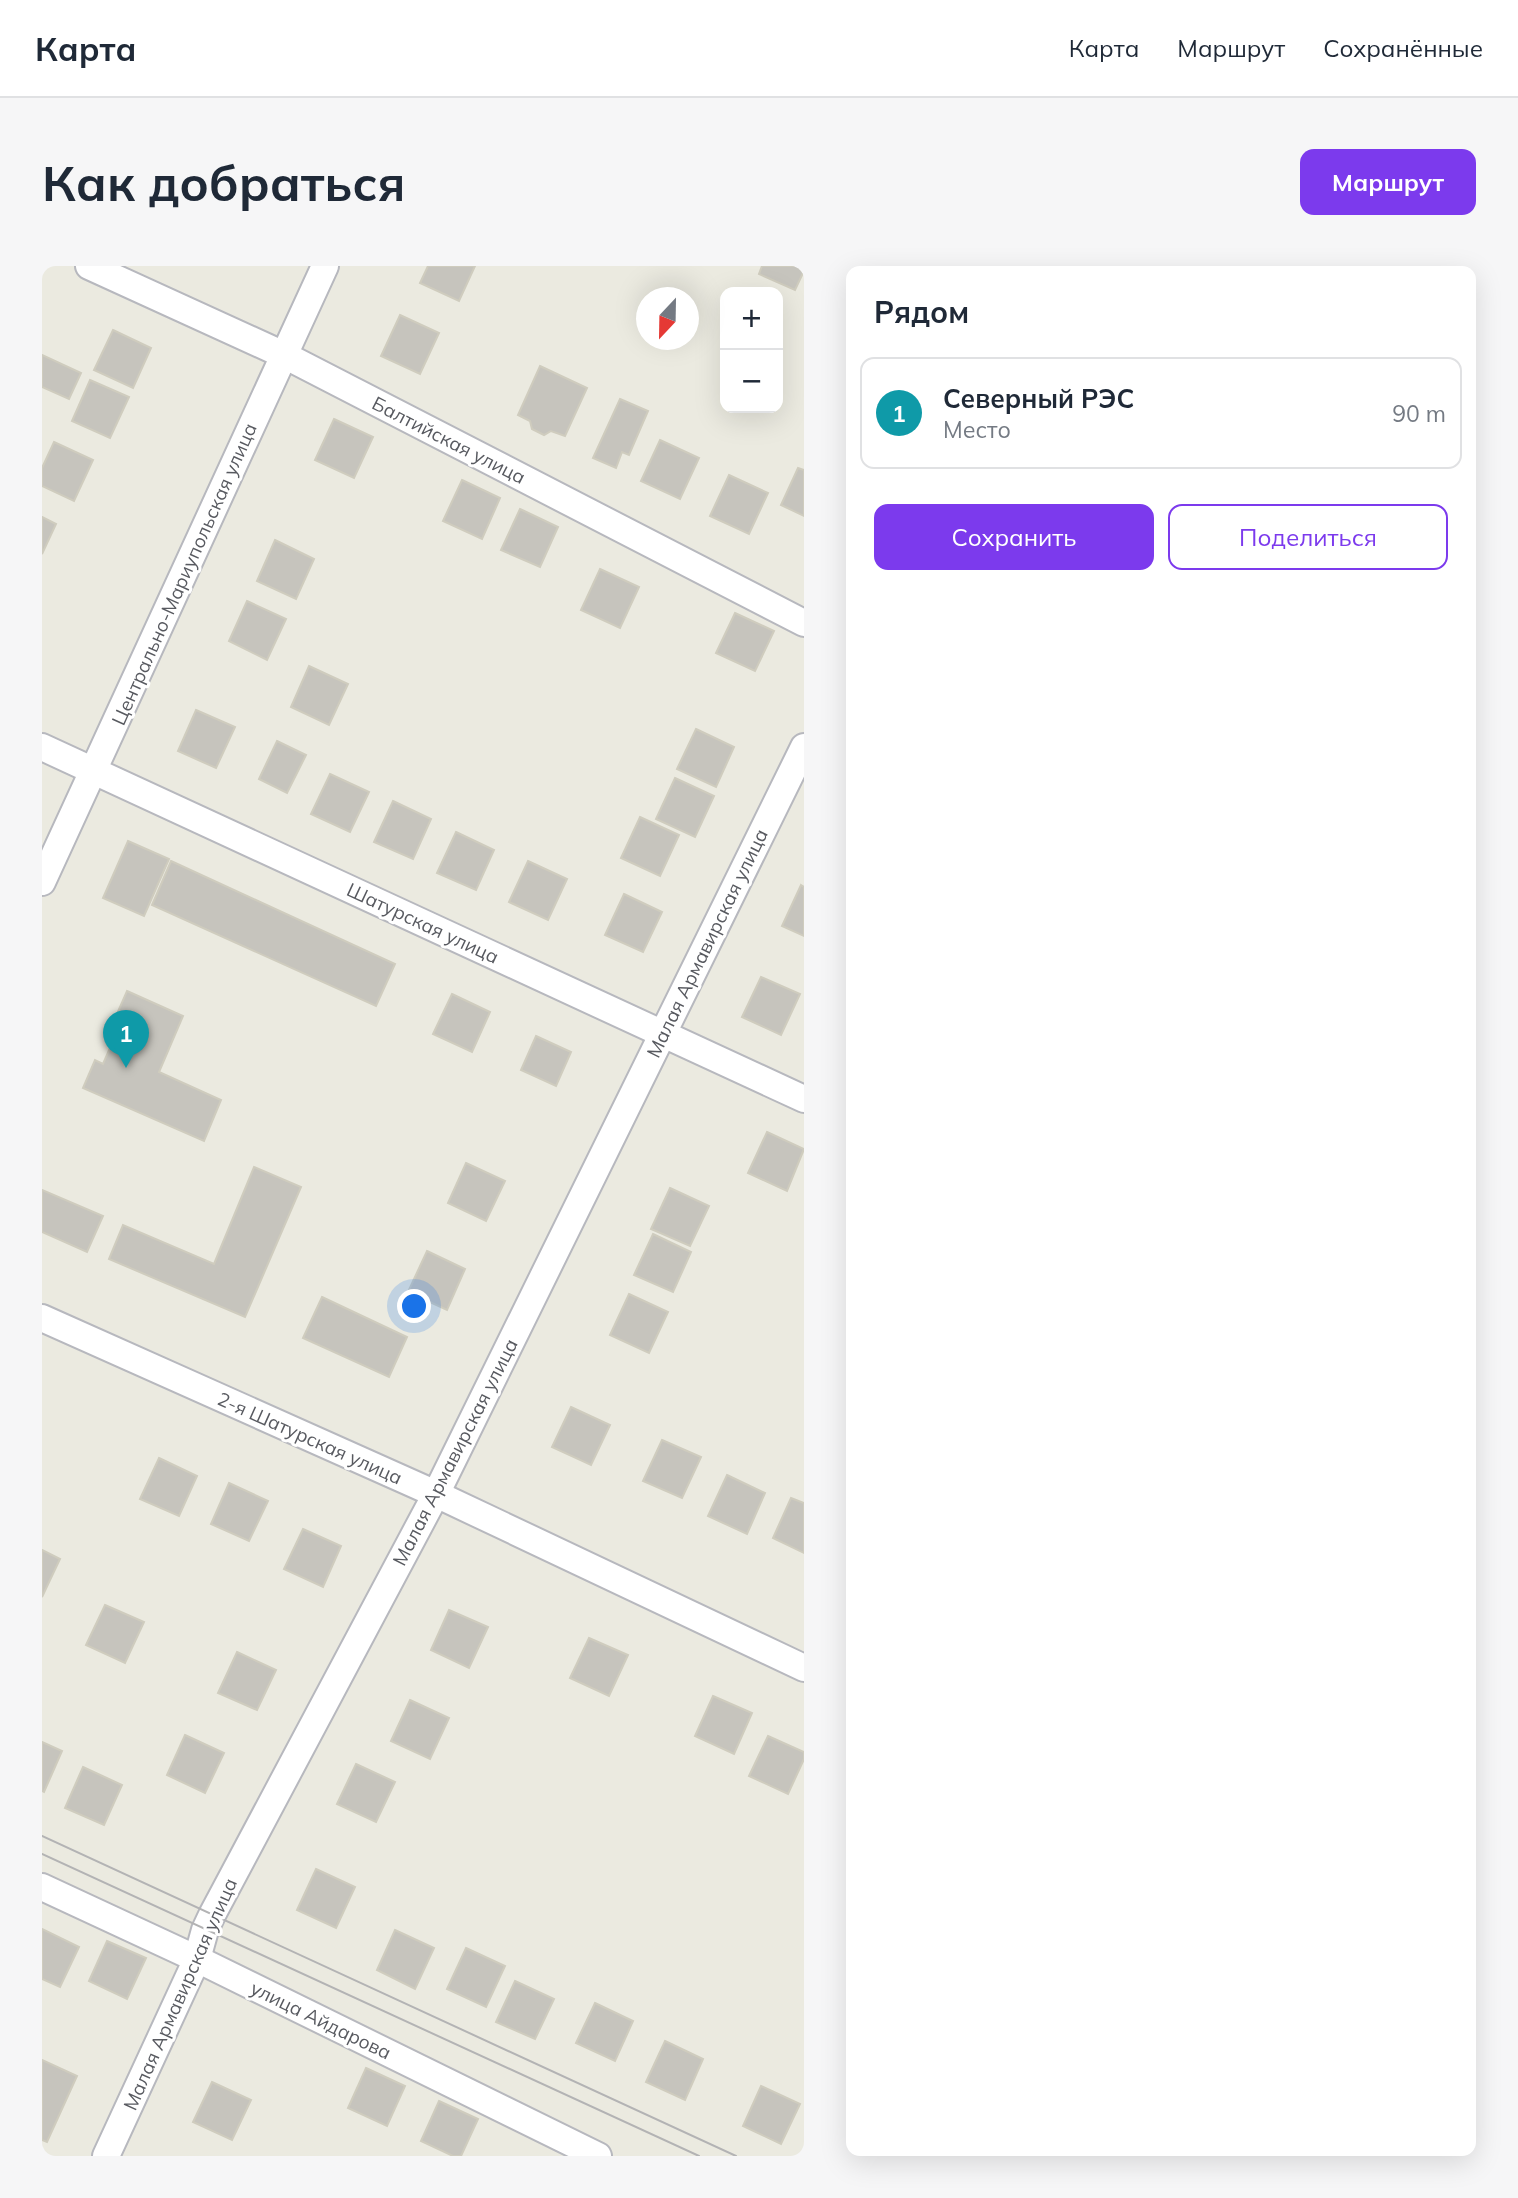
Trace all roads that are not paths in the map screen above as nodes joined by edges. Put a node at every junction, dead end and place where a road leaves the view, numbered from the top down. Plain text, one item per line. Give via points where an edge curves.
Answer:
1 (89, 266) edge
2 (325, 266) edge
3 (284, 355) junction
4 (804, 623) edge
5 (42, 747) edge
6 (804, 747) edge
7 (94, 771) junction
8 (42, 882) edge
9 (662, 1034) junction
10 (804, 1099) edge
11 (42, 1318) edge
12 (436, 1494) junction
13 (804, 1668) edge
14 (42, 1887) edge
15 (197, 1959) junction
16 (106, 2156) edge
17 (598, 2156) edge

1 - 3 street, Балтийская улица
2 - 3 street, Центрально-Мариупольская улица
3 - 4 street, Балтийская улица
3 - 7 street, Центрально-Мариупольская улица
5 - 7 street, Шатурская улица
6 - 9 street, Малая Армавирская улица
7 - 8 street, Центрально-Мариупольская улица
7 - 9 street, Шатурская улица
9 - 10 street, Шатурская улица
9 - 12 street, Малая Армавирская улица
11 - 12 street, 2-я Шатурская улица
12 - 13 street, 2-я Шатурская улица
12 - 15 street, Малая Армавирская улица via 212,1915
14 - 15 street, улица Айдарова
15 - 16 street, Малая Армавирская улица
15 - 17 street, улица Айдарова

